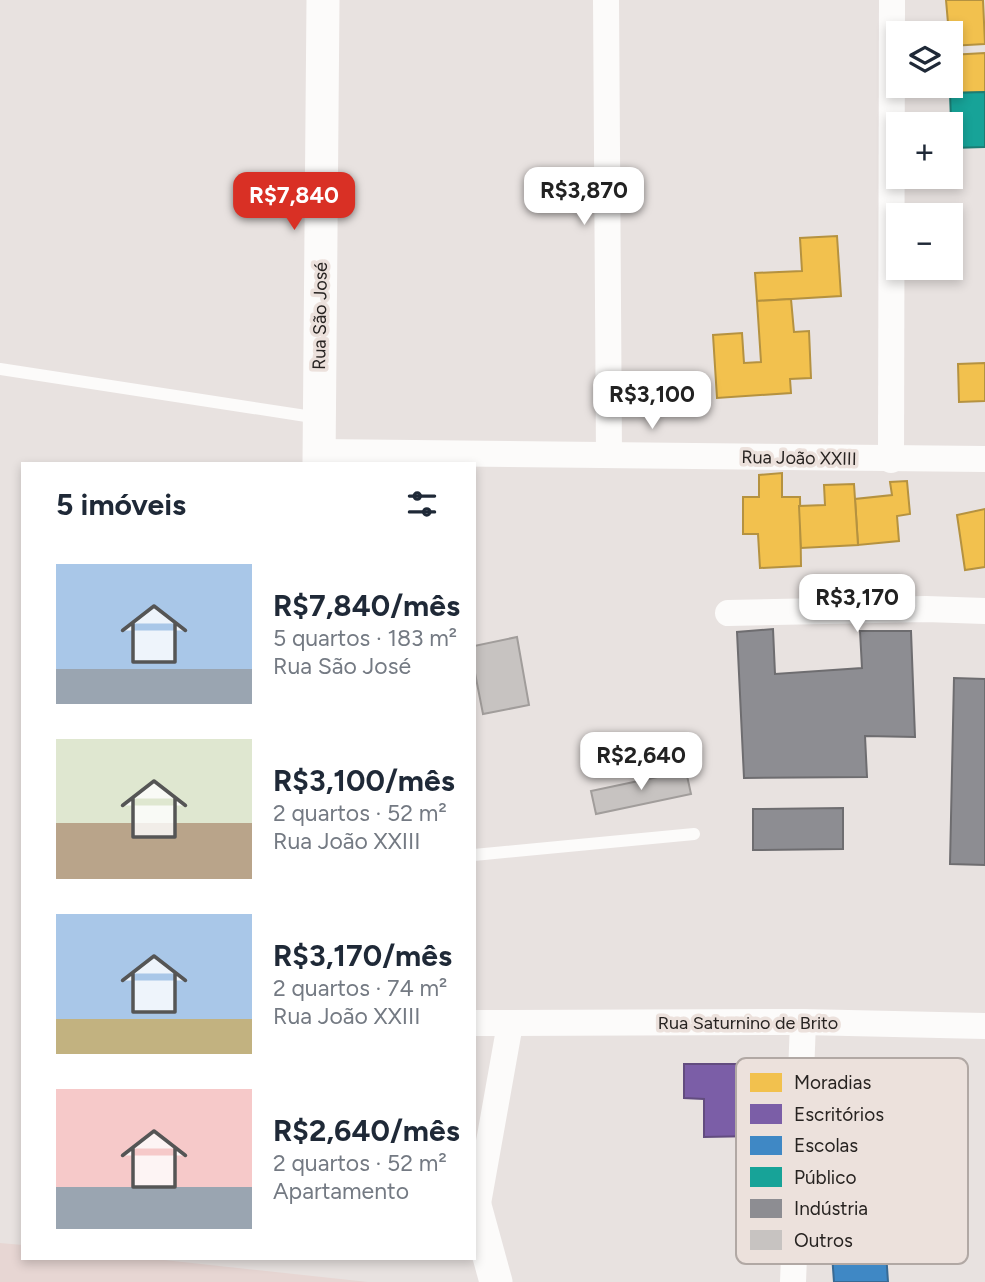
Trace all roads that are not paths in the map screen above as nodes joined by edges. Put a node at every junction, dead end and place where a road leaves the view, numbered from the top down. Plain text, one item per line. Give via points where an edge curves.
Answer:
1 (323, 0) edge
2 (606, 0) edge
3 (892, 0) edge
4 (0, 369) edge
5 (319, 418) junction
6 (609, 453) junction
7 (319, 458) edge
8 (985, 459) edge
9 (891, 460) junction
10 (985, 611) edge
11 (728, 613) dead end
12 (694, 834) dead end
13 (476, 855) edge
14 (803, 1022) junction
15 (476, 1023) edge
16 (510, 1024) junction
17 (985, 1026) edge
18 (802, 1058) edge
19 (476, 1206) edge
20 (794, 1264) edge
21 (496, 1282) edge
22 (793, 1282) edge

1 - 5 street, Rua São José
2 - 6 street
3 - 9 street
4 - 5 lane
5 - 7 street, Rua São José
6 - 7 street, Rua João XXIII
6 - 9 street, Rua João XXIII
8 - 9 street, Rua João XXIII
10 - 11 street
12 - 13 lane
14 - 16 street, Rua Saturnino de Brito
14 - 17 street, Rua Saturnino de Brito
14 - 18 street
15 - 16 street, Rua Saturnino de Brito
16 - 19 street
19 - 21 street
20 - 22 street

